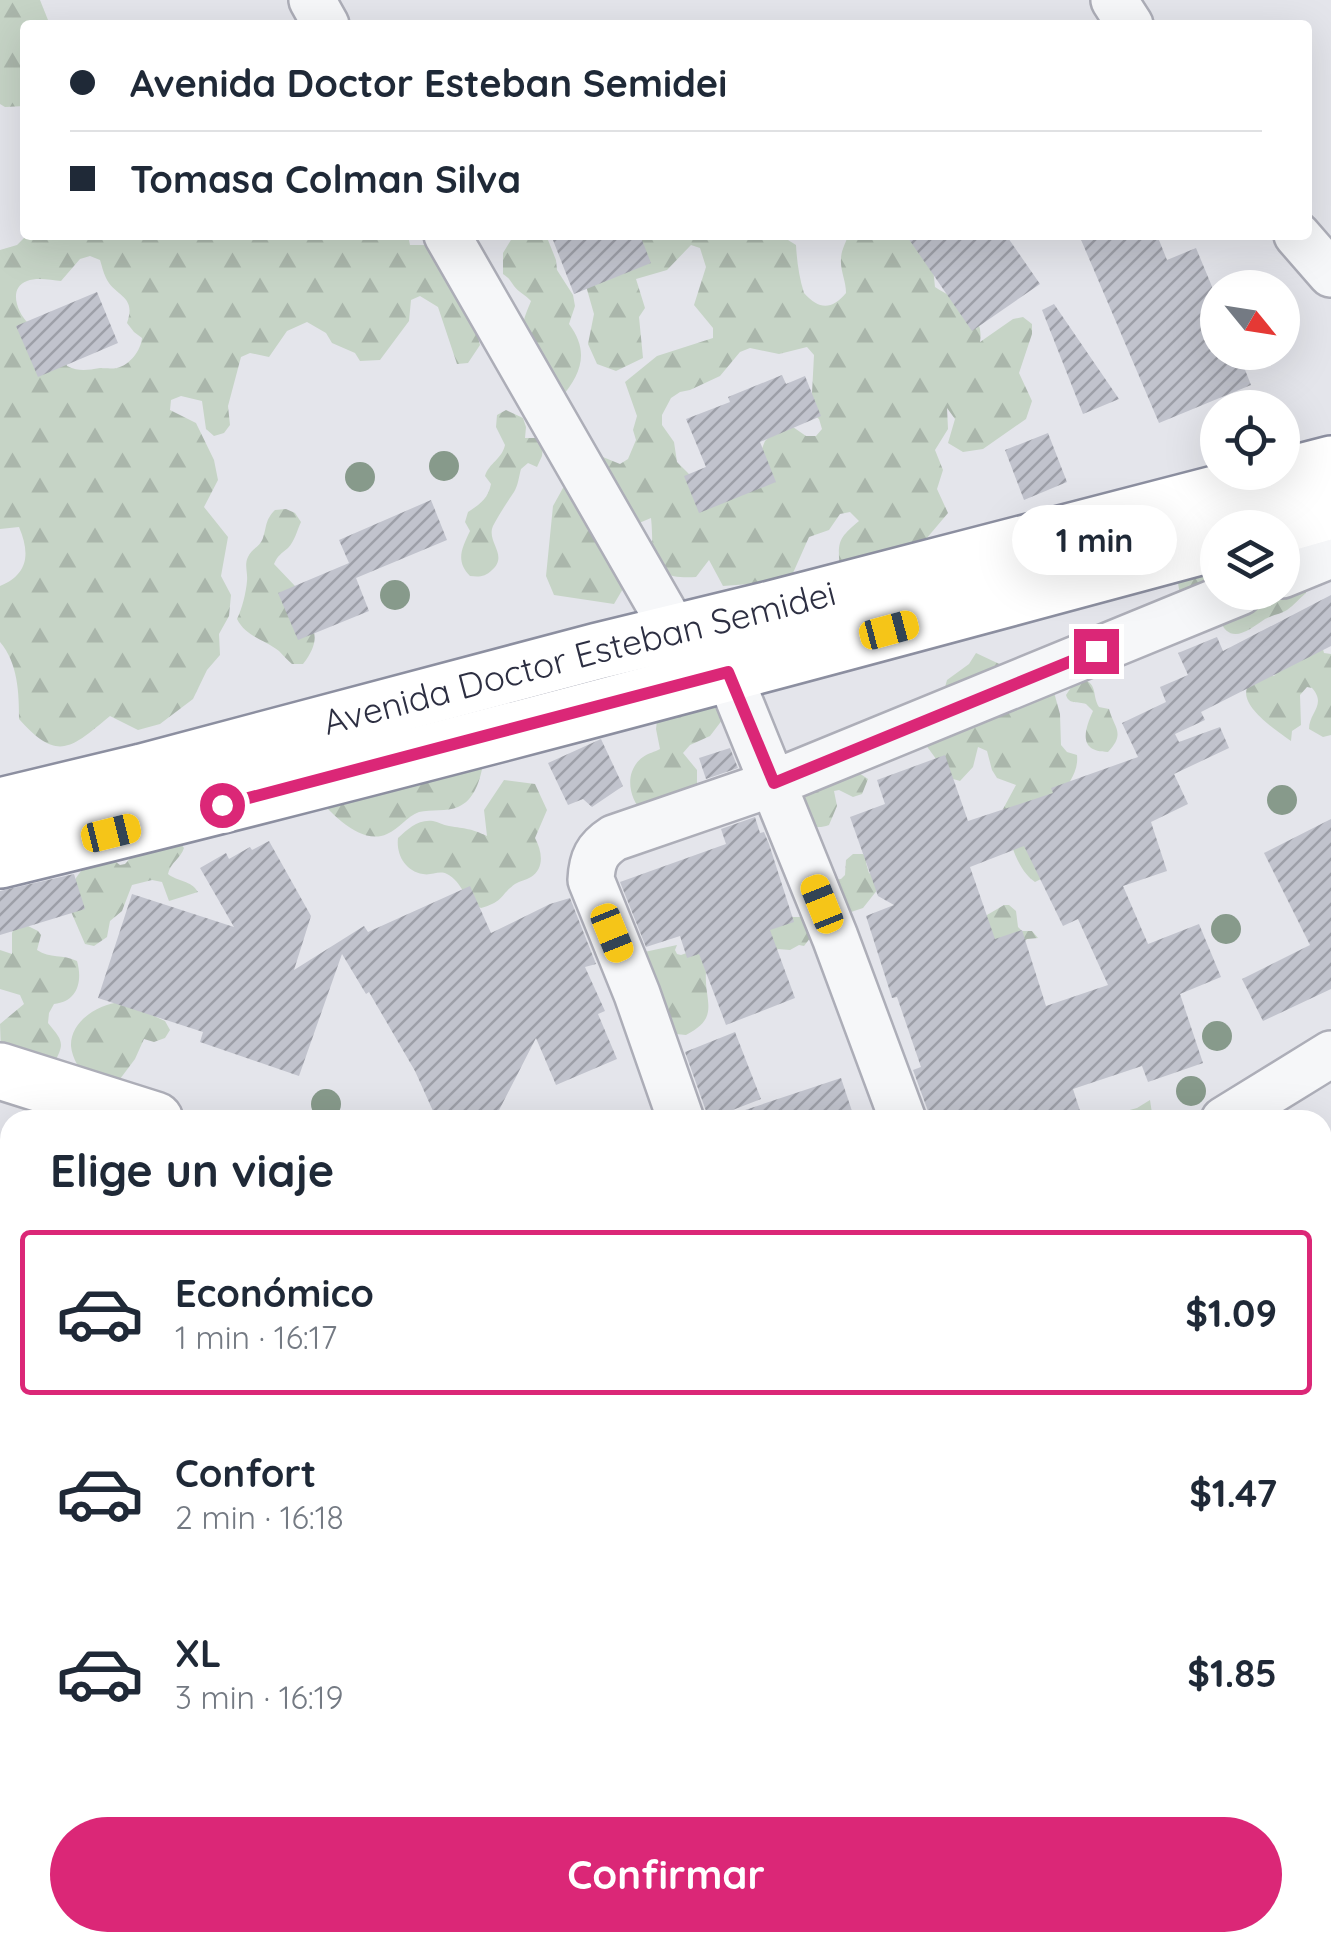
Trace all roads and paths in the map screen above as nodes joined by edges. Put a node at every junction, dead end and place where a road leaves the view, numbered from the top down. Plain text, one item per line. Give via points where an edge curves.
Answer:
1 (450, 240) edge
2 (1301, 240) edge
3 (1331, 274) edge
4 (1331, 464) edge
5 (1331, 512) edge
6 (1300, 520) edge
7 (1200, 547) edge
8 (1331, 555) edge
9 (1300, 568) edge
10 (1200, 608) edge
11 (676, 632) junction
12 (728, 672) junction
13 (774, 783) junction
14 (0, 806) edge
15 (0, 860) edge
16 (1331, 1054) edge
17 (0, 1071) edge
18 (123, 1110) edge
19 (677, 1110) edge
20 (899, 1110) edge
21 (1240, 1110) edge

1 - 11 street
2 - 3 street
4 - 11 main road, Avenida Doctor Esteban Semidei
5 - 6 main road
7 - 12 main road, Avenida Doctor Esteban Semidei
8 - 9 street
10 - 13 street
11 - 14 main road, Avenida Doctor Esteban Semidei
12 - 13 street
12 - 15 main road, Avenida Doctor Esteban Semidei
13 - 19 street via 614,838 592,862 591,880
13 - 20 street
16 - 21 street
17 - 18 main road

